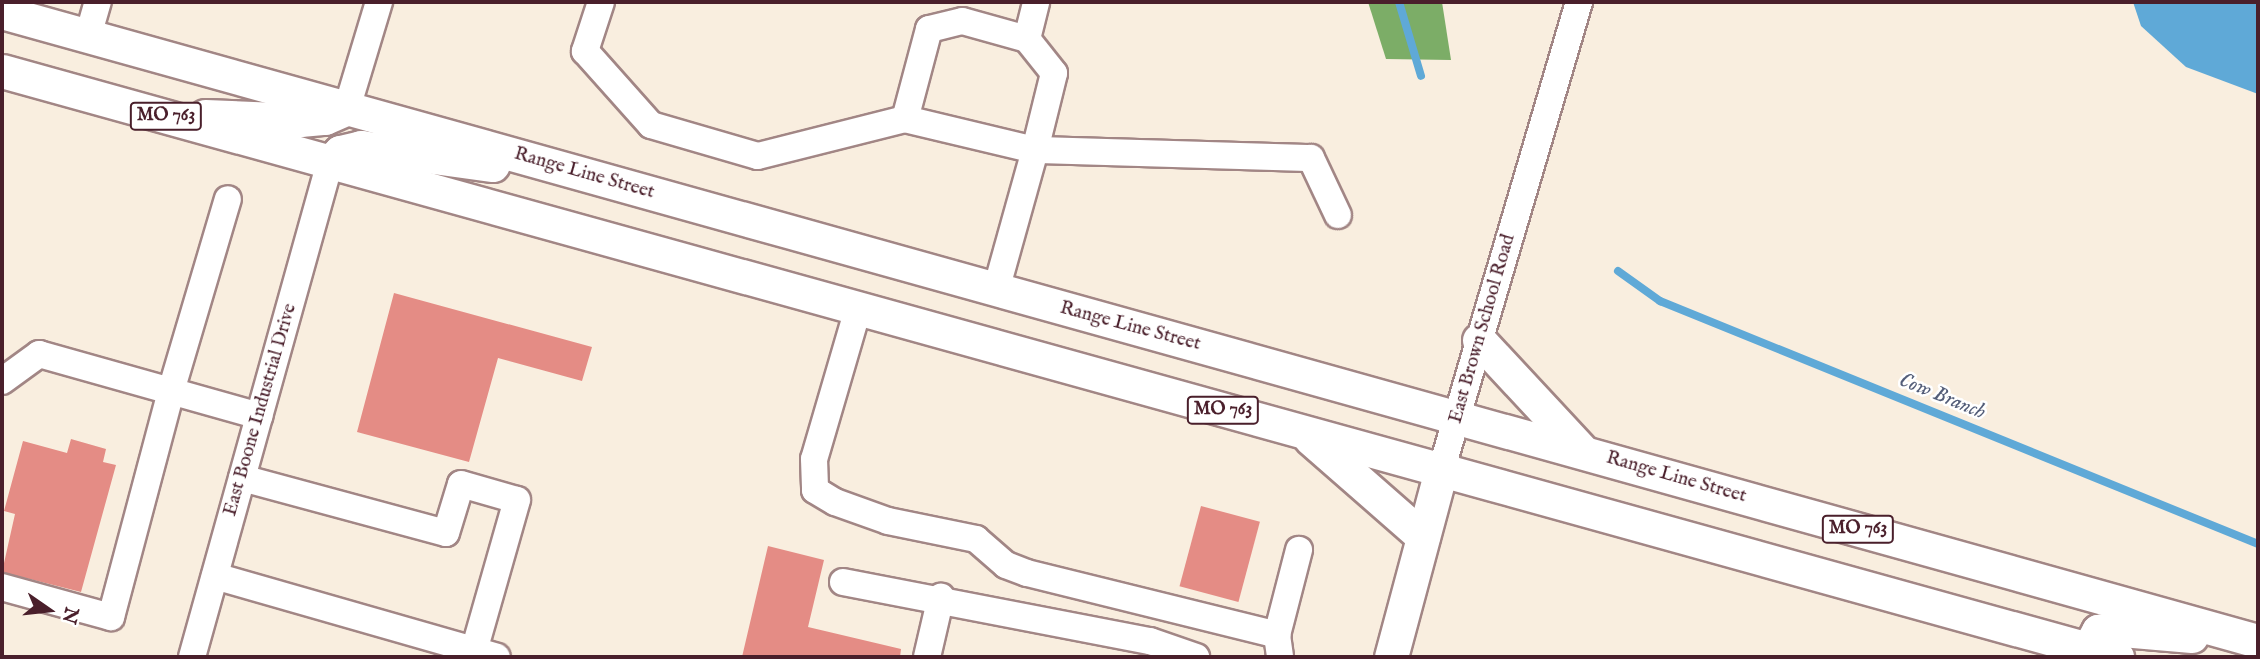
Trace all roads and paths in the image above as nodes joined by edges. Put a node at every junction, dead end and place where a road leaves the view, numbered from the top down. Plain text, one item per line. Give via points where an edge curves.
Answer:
1 (98, 2) edge
2 (379, 2) edge
3 (601, 2) edge
4 (1036, 2) edge
5 (1578, 2) edge
6 (2, 12) edge
7 (962, 12) edge
8 (88, 36) junction
9 (1027, 39) junction
10 (2, 71) edge
11 (347, 108) junction
12 (164, 116) junction
13 (905, 119) junction
14 (1035, 150) junction
15 (330, 162) junction
16 (583, 173) junction
17 (228, 199) dead end
18 (1338, 215) dead end
19 (996, 289) junction
20 (858, 309) junction
21 (1479, 340) junction
22 (2, 381) edge
23 (171, 391) junction
24 (259, 416) junction
25 (1457, 417) junction
26 (1303, 432) junction
27 (1583, 452) junction
28 (1441, 471) junction
29 (242, 478) junction
30 (1423, 537) junction
31 (1299, 550) dead end
32 (215, 576) junction
33 (843, 582) dead end
34 (2, 587) edge
35 (941, 597) junction
36 (2256, 640) edge
37 (1279, 646) edge
38 (1148, 649) edge
39 (486, 654) edge
40 (2097, 655) edge
41 (192, 657) edge
42 (928, 657) edge
43 (1196, 657) edge
44 (1391, 657) edge

1 - 8 street
2 - 11 street
3 - 13 street via 585,51 651,125 758,156
4 - 9 street
5 - 21 street, East Brown School Road
6 - 8 main road, Range Line Street / MO 763
7 - 9 street
7 - 13 street via 929,29
8 - 11 main road, Range Line Street / MO 763
9 - 14 street via 1054,73
10 - 12 main road, MO 763
11 - 12 main road via 326,118 300,120
11 - 16 main road, Range Line Street / MO 763
12 - 15 main road, MO 763
13 - 14 street
14 - 18 street via 1311,158
14 - 19 street
15 - 16 main road via 340,152 361,147
15 - 20 main road, MO 763
15 - 24 street, East Boone Industrial Drive
16 - 19 main road, Range Line Street / MO 763
17 - 23 street
19 - 25 main road, Range Line Street / MO 763
20 - 26 main road, MO 763
20 - 37 street via 814,460 815,490 888,521 976,539 1006,565 1027,573
21 - 25 street, East Brown School Road
21 - 27 main road
22 - 23 street via 38,354
23 - 24 street
23 - 34 street via 111,617
24 - 29 street, East Boone Industrial Drive
25 - 27 main road, Range Line Street / MO 763
25 - 28 street, East Brown School Road
26 - 28 main road, MO 763
26 - 30 main road
27 - 36 main road, Range Line Street / MO 763
28 - 30 main road, East Brown School Road
28 - 40 main road, MO 763
29 - 32 street, East Boone Industrial Drive
29 - 39 street via 446,533 461,484 517,500
30 - 44 main road, East Brown School Road
31 - 37 street
32 - 39 street
32 - 41 street, East Boone Industrial Drive
33 - 35 street
35 - 38 street
35 - 42 street
36 - 40 main road via 2110,629 2098,631
38 - 43 street

